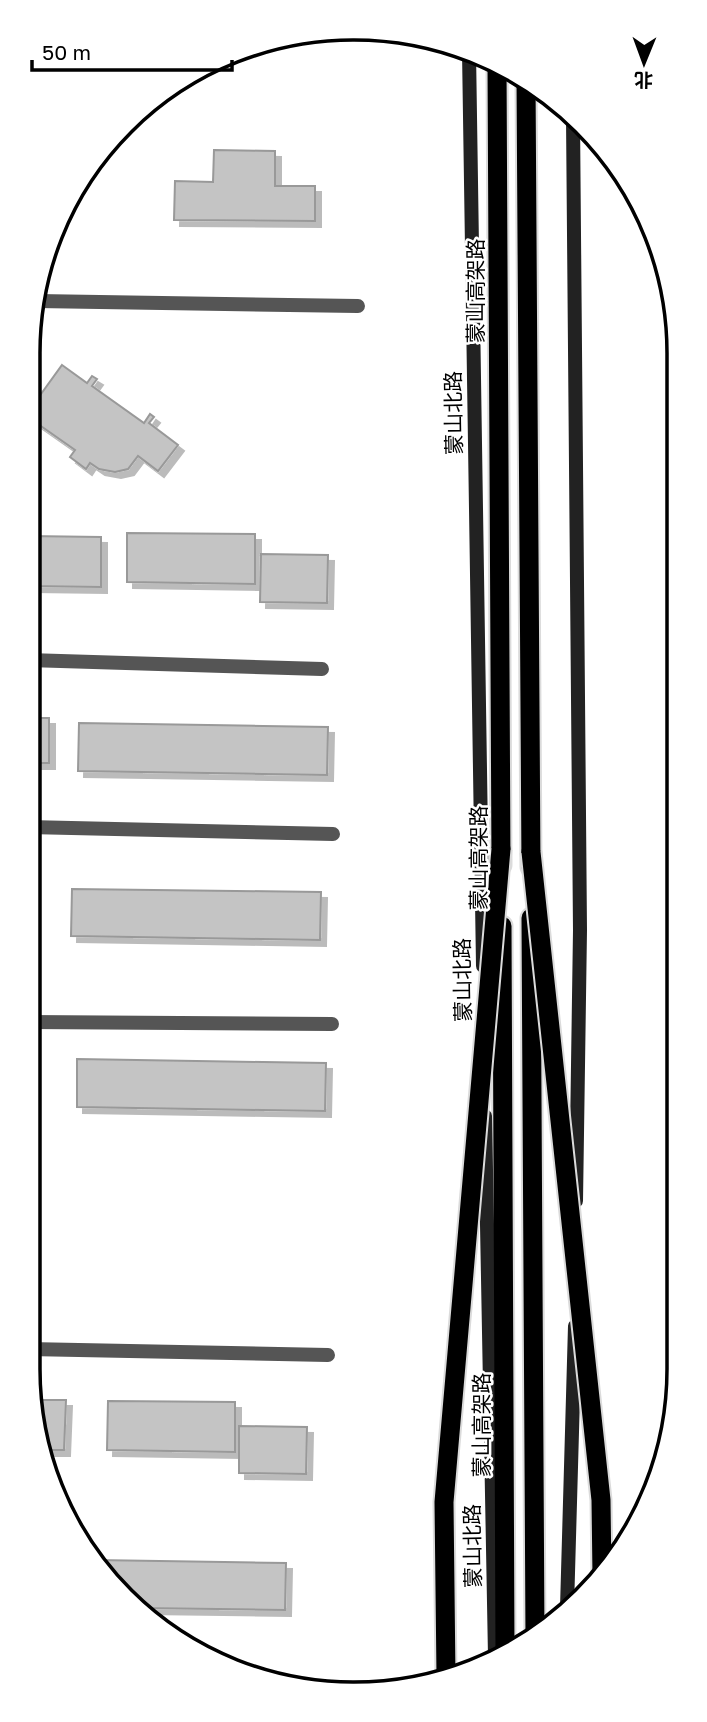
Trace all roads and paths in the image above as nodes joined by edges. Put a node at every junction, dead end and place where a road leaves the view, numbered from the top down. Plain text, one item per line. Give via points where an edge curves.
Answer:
1 (469, 63) edge
2 (497, 76) edge
3 (526, 92) edge
4 (573, 130) edge
5 (45, 301) edge
6 (358, 306) dead end
7 (40, 660) edge
8 (322, 669) dead end
9 (40, 827) edge
10 (333, 834) dead end
11 (501, 849) junction
12 (531, 852) junction
13 (40, 1022) edge
14 (332, 1024) dead end
15 (40, 1349) edge
16 (328, 1355) dead end
17 (601, 1560) edge
18 (568, 1597) edge
19 (535, 1624) edge
20 (505, 1643) edge
21 (495, 1648) edge
22 (446, 1668) edge

1 - 21 main road, 蒙山北路
2 - 11 highway, 蒙山高架路
3 - 12 highway
4 - 18 main road via 580,930
5 - 6 street
7 - 8 street
9 - 10 street
11 - 20 highway, 蒙山高架路, bridge
11 - 22 highway, bridge via 444,1502
12 - 17 highway, bridge via 601,1500
12 - 19 highway, bridge
13 - 14 street
15 - 16 street

